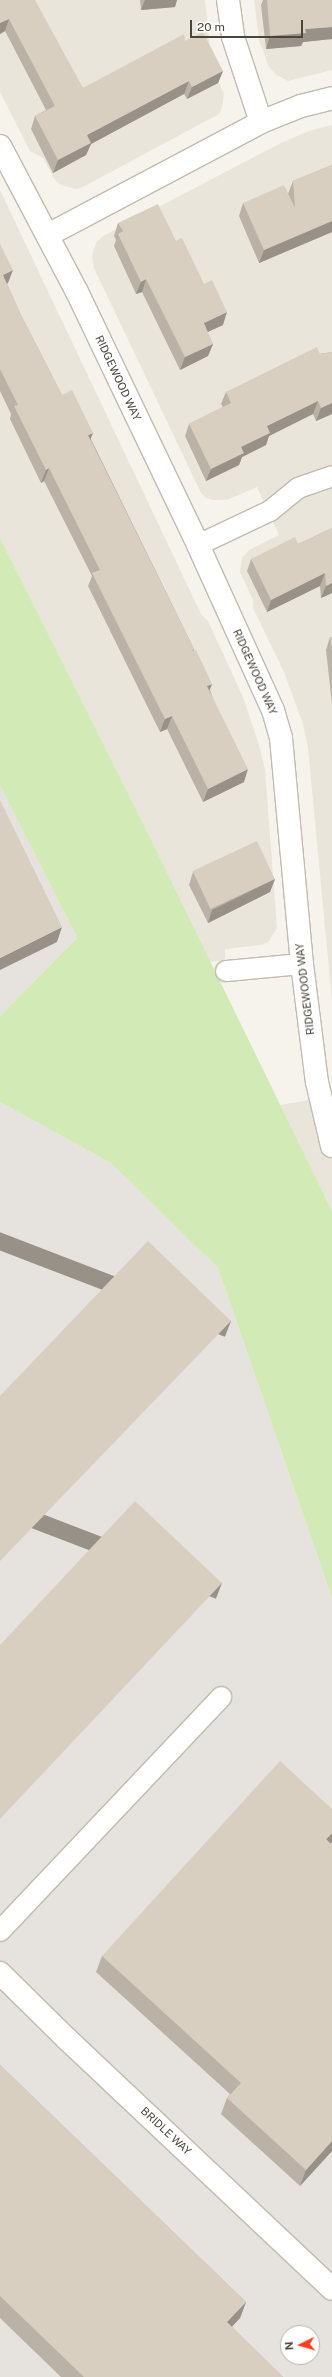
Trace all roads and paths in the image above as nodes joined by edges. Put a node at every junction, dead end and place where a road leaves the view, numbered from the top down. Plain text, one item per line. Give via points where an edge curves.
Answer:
1 (228, 0) edge
2 (332, 98) edge
3 (261, 122) junction
4 (0, 146) edge
5 (48, 235) junction
6 (332, 476) edge
7 (198, 545) junction
8 (302, 964) junction
9 (226, 972) dead end
10 (332, 1146) edge
11 (221, 1697) dead end
12 (0, 1931) edge
13 (0, 1973) edge
14 (332, 2289) edge

1 - 3 street via 233,37
2 - 3 street via 302,106
3 - 5 street
4 - 5 street, RIDGEWOOD WAY
5 - 7 street, RIDGEWOOD WAY
6 - 7 lane via 298,488 270,511
7 - 8 street, RIDGEWOOD WAY via 273,710 281,738
8 - 9 lane
8 - 10 street, RIDGEWOOD WAY via 317,1082
11 - 12 lane
13 - 14 street, BRIDLE WAY

